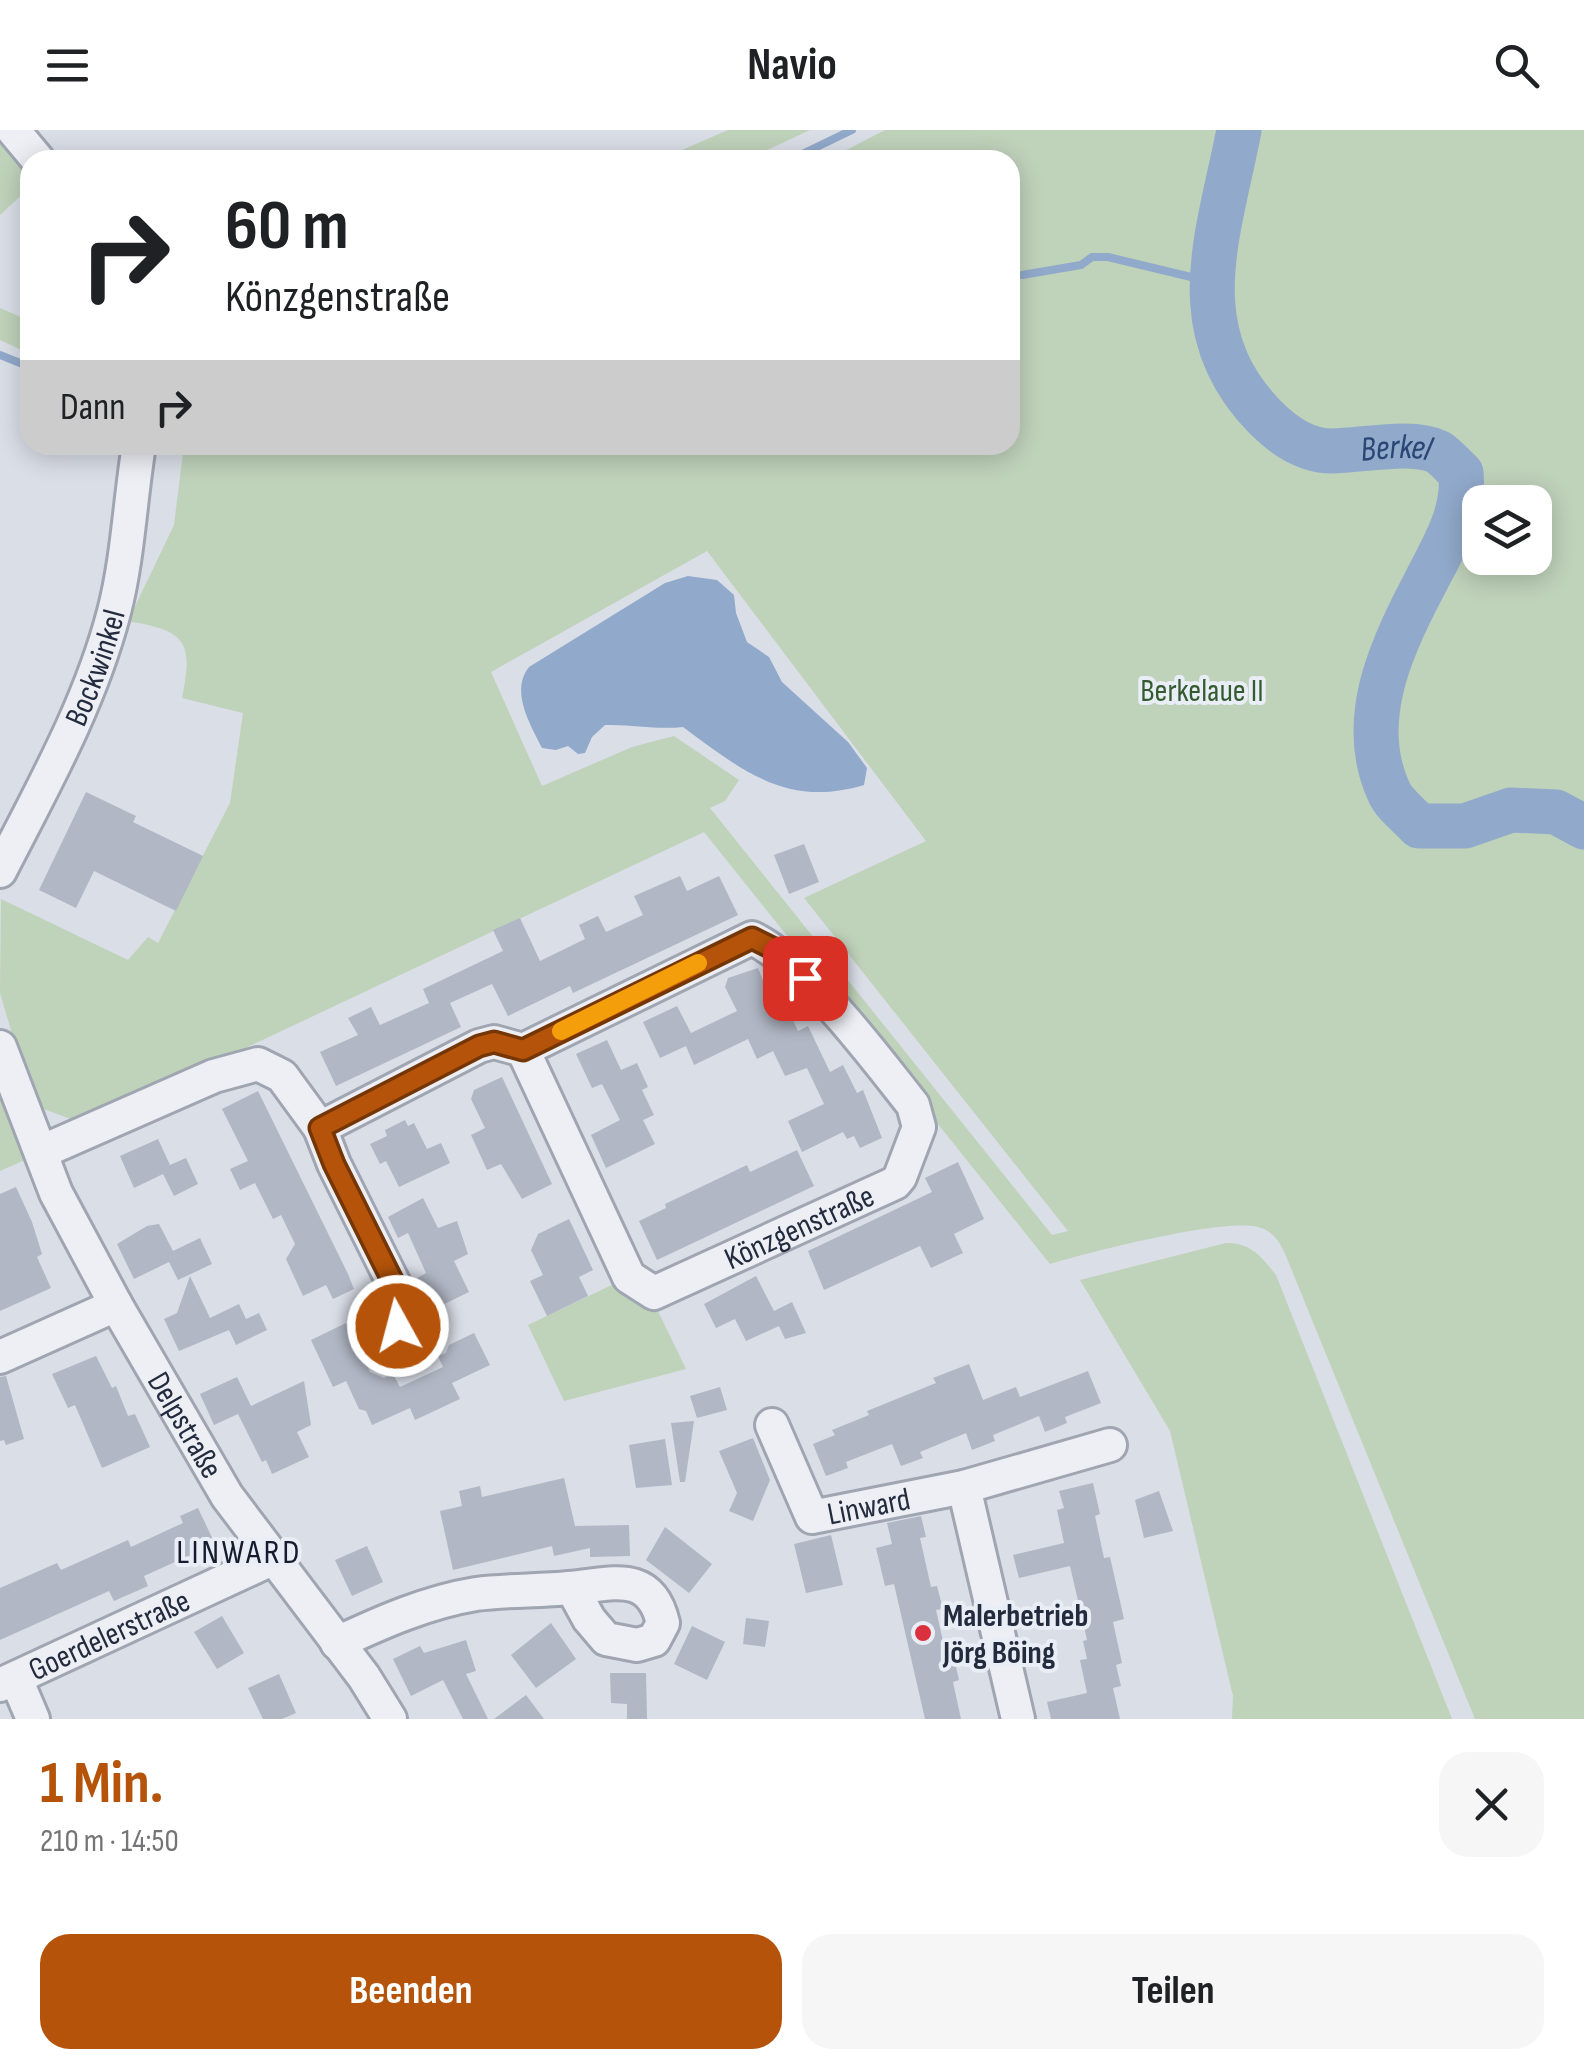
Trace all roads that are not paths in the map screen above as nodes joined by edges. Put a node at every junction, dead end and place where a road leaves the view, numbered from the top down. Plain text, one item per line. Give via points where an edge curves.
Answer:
1 (13, 130) edge
2 (30, 150) edge
3 (138, 455) edge
4 (0, 871) edge
5 (0, 1048) edge
6 (523, 1050) junction
7 (320, 1128) junction
8 (40, 1152) junction
9 (116, 1305) junction
10 (398, 1326) dead end
11 (0, 1357) edge
12 (772, 1425) dead end
13 (1110, 1444) dead end
14 (964, 1487) junction
15 (274, 1558) junction
16 (572, 1588) dead end
17 (337, 1643) junction
18 (8, 1682) edge
19 (33, 1719) edge
20 (390, 1719) edge
21 (1018, 1719) edge

1 - 2 street
3 - 4 street, Bockwinkel via 115,608 96,674
5 - 8 street, Delpstraße
6 - 6 street, Könzgenstraße via 629,1277 654,1293 895,1183 919,1127 913,1105 805,978 752,938
6 - 7 street, Könzgenstraße via 494,1042 479,1046
7 - 8 street via 282,1076 258,1064 214,1076
7 - 10 street via 402,1300
8 - 9 street, Delpstraße
9 - 11 street
9 - 15 street, Delpstraße via 227,1496
12 - 14 street, Linward via 812,1517
13 - 14 street, Linward
14 - 21 street
15 - 17 street, Delpstraße
15 - 18 street, Goerdelerstraße
16 - 17 street via 437,1603
17 - 20 street, Delpstraße
18 - 19 street

